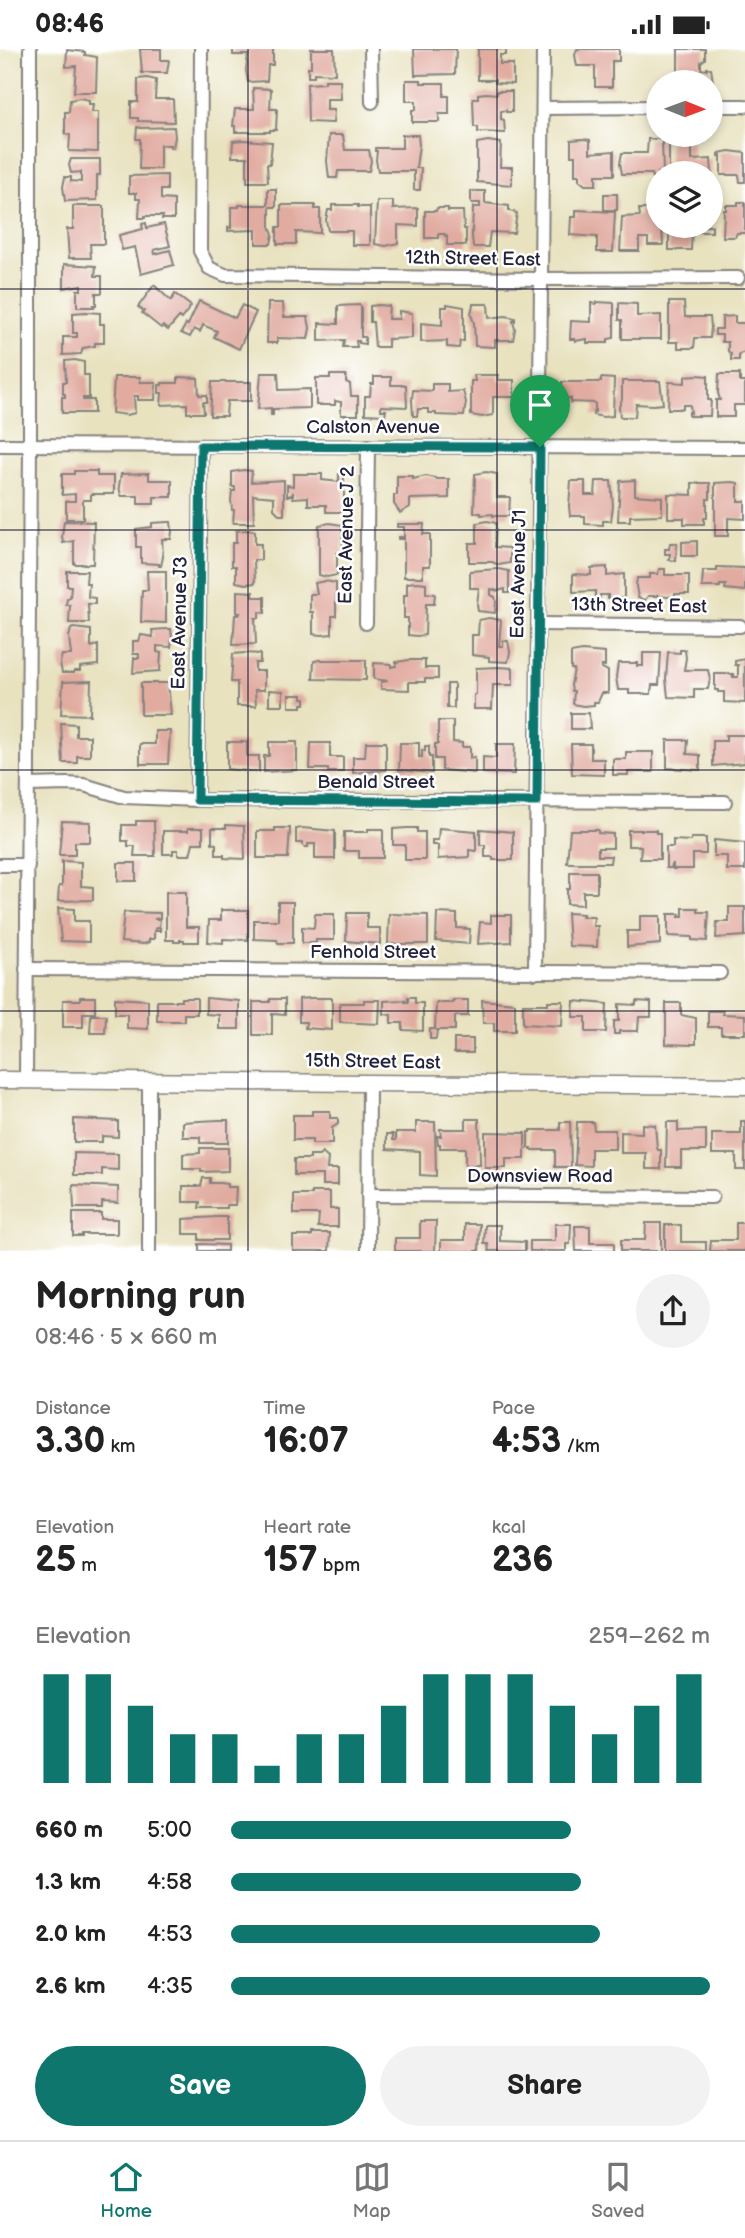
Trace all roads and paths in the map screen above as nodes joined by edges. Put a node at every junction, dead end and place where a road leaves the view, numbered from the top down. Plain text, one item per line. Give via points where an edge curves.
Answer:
1 (30, 49) edge
2 (201, 49) edge
3 (371, 49) edge
4 (543, 49) edge
5 (372, 101) dead end
6 (723, 106) edge
7 (745, 106) edge
8 (646, 107) edge
9 (542, 108) junction
10 (738, 278) dead end
11 (541, 279) junction
12 (0, 445) edge
13 (30, 445) junction
14 (201, 446) junction
15 (368, 446) junction
16 (540, 447) junction
17 (745, 448) edge
18 (366, 623) dead end
19 (538, 624) junction
20 (740, 626) dead end
21 (29, 785) junction
22 (197, 800) junction
23 (537, 802) junction
24 (725, 802) dead end
25 (0, 865) edge
26 (28, 865) junction
27 (26, 969) junction
28 (535, 973) junction
29 (720, 973) dead end
30 (26, 1079) junction
31 (0, 1080) edge
32 (149, 1081) junction
33 (369, 1083) junction
34 (745, 1086) edge
35 (368, 1195) junction
36 (712, 1197) dead end
37 (149, 1251) edge
38 (368, 1251) edge

1 - 13 street
2 - 11 street, 12th Street East via 200,251 209,268 225,275
3 - 5 street
4 - 9 street, East Avenue J1
6 - 7 street
8 - 9 street
9 - 11 street, East Avenue J1
10 - 11 street, 12th Street East
11 - 16 street, East Avenue J1
12 - 13 street, Calston Avenue
13 - 14 street, Calston Avenue
13 - 21 street
14 - 15 street, Calston Avenue
14 - 22 street, East Avenue J3
15 - 16 street, Calston Avenue
15 - 18 street, East Avenue J 2
16 - 17 street, Calston Avenue
16 - 19 street, East Avenue J1
19 - 20 street, 13th Street East
19 - 23 street, East Avenue J1
21 - 22 street, Benald Street via 84,785 124,797
21 - 26 street
22 - 23 street, Benald Street
23 - 24 street, Benald Street
23 - 28 street, East Avenue J1
25 - 26 street
26 - 27 street
27 - 28 street, Fenhold Street
27 - 30 street
28 - 29 street, Fenhold Street
30 - 31 street, 15th Street East
30 - 32 street, 15th Street East
32 - 33 street, 15th Street East
32 - 37 street
33 - 34 street, 15th Street East
33 - 35 street
35 - 36 street, Downsview Road
35 - 38 street

